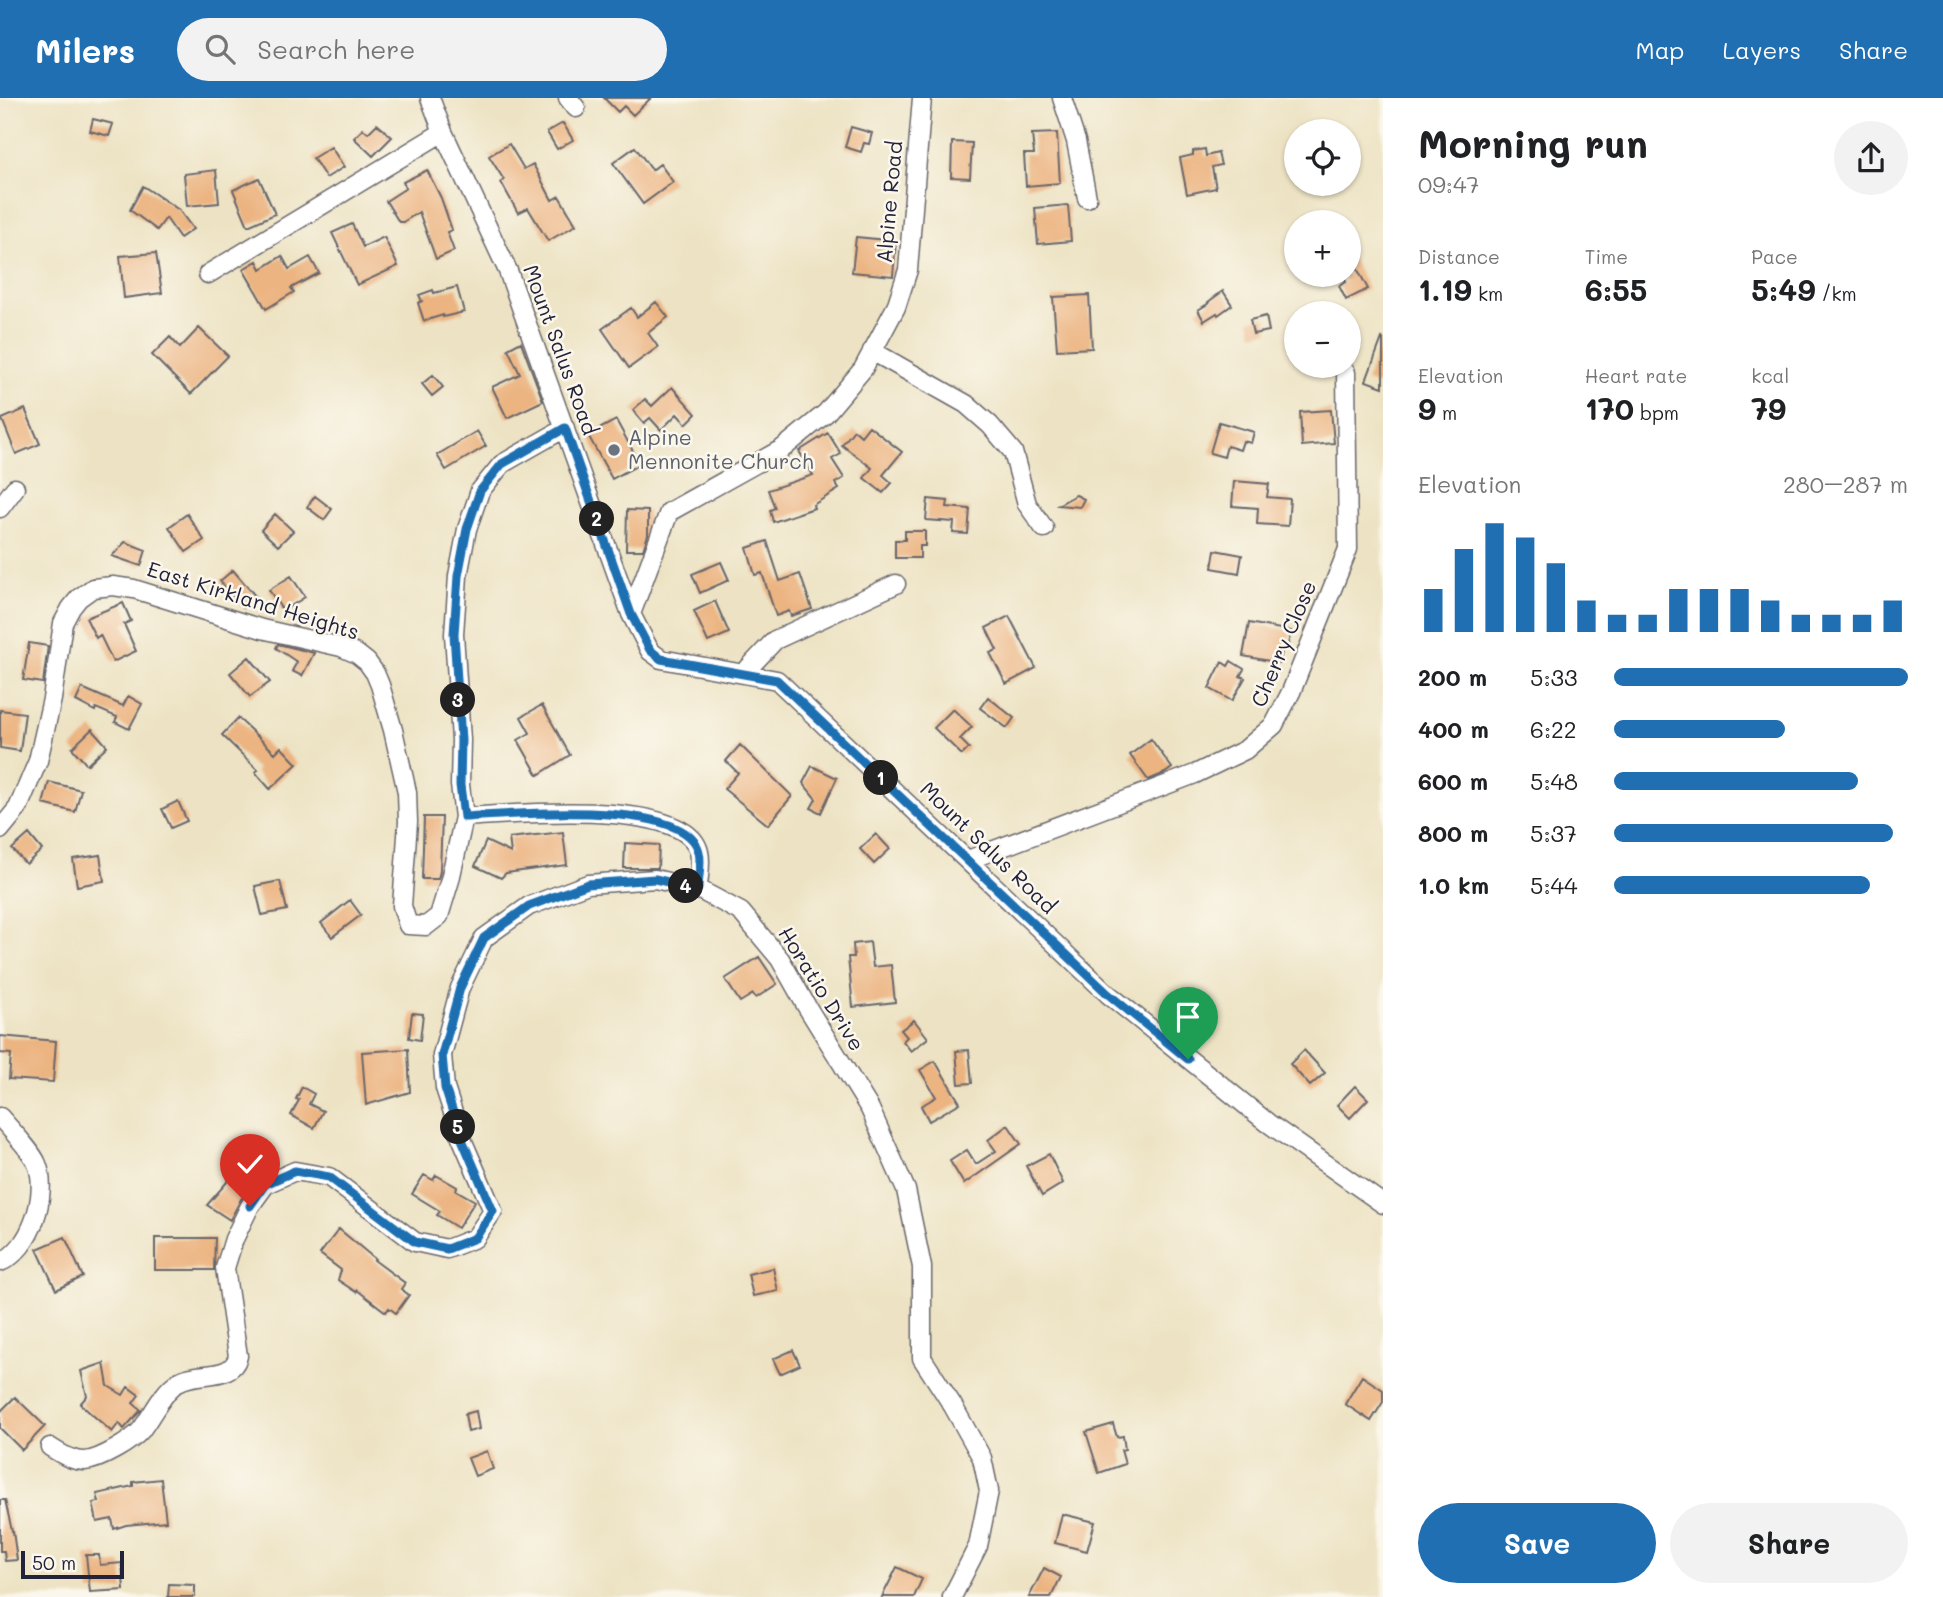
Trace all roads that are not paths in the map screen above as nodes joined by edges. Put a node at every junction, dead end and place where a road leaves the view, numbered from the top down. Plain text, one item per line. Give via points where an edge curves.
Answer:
1 (922, 98) edge
2 (1062, 98) edge
3 (434, 100) edge
4 (443, 132) junction
5 (1087, 198) dead end
6 (208, 274) dead end
7 (872, 351) junction
8 (1346, 378) edge
9 (565, 428) junction
10 (15, 488) dead end
11 (0, 508) edge
12 (1044, 528) dead end
13 (896, 584) dead end
14 (631, 614) junction
15 (744, 673) junction
16 (464, 817) junction
17 (0, 830) edge
18 (968, 860) junction
19 (698, 889) junction
20 (0, 1117) edge
21 (1383, 1204) edge
22 (0, 1262) edge
23 (50, 1447) dead end
24 (953, 1597) edge

1 - 7 street, Alpine Road via 908,270 896,307
2 - 5 street
3 - 4 street, Mount Salus Road
4 - 6 street
4 - 9 street, Mount Salus Road via 508,271
7 - 12 street via 966,404 990,425 1013,452 1027,504
7 - 14 street, Alpine Road via 826,413 782,449 669,512
8 - 18 street, Cherry Close via 1348,550 1274,725 1245,750 1195,774
9 - 14 street, Mount Salus Road
9 - 16 street, East Kirkland Heights via 502,464 480,491 467,529 454,634
10 - 11 street
13 - 15 street via 775,640
14 - 15 street, Mount Salus Road via 650,650 661,659
15 - 18 street, Mount Salus Road via 777,680
16 - 17 street, East Kirkland Heights via 439,916 426,926 408,925 402,906 407,792 383,696 367,662 341,647 113,586 86,593 63,623 38,761 18,808
16 - 19 street via 586,812 634,815 672,826 689,836 699,850
18 - 21 street, Mount Salus Road via 1108,994 1268,1123
19 - 23 street, Horatio Drive via 655,879 588,884 529,906 484,938 460,988 442,1055 445,1088 461,1137 493,1211 475,1238 447,1249 415,1242 329,1177 295,1171 265,1184 239,1228 225,1268 236,1363 228,1370 180,1380 140,1432 121,1447 87,1461 66,1457
19 - 24 street, Horatio Drive via 741,912 780,958 870,1109 906,1190 922,1267 922,1358 982,1458 989,1491 978,1546
20 - 22 street via 37,1162 42,1182 38,1213 21,1248

